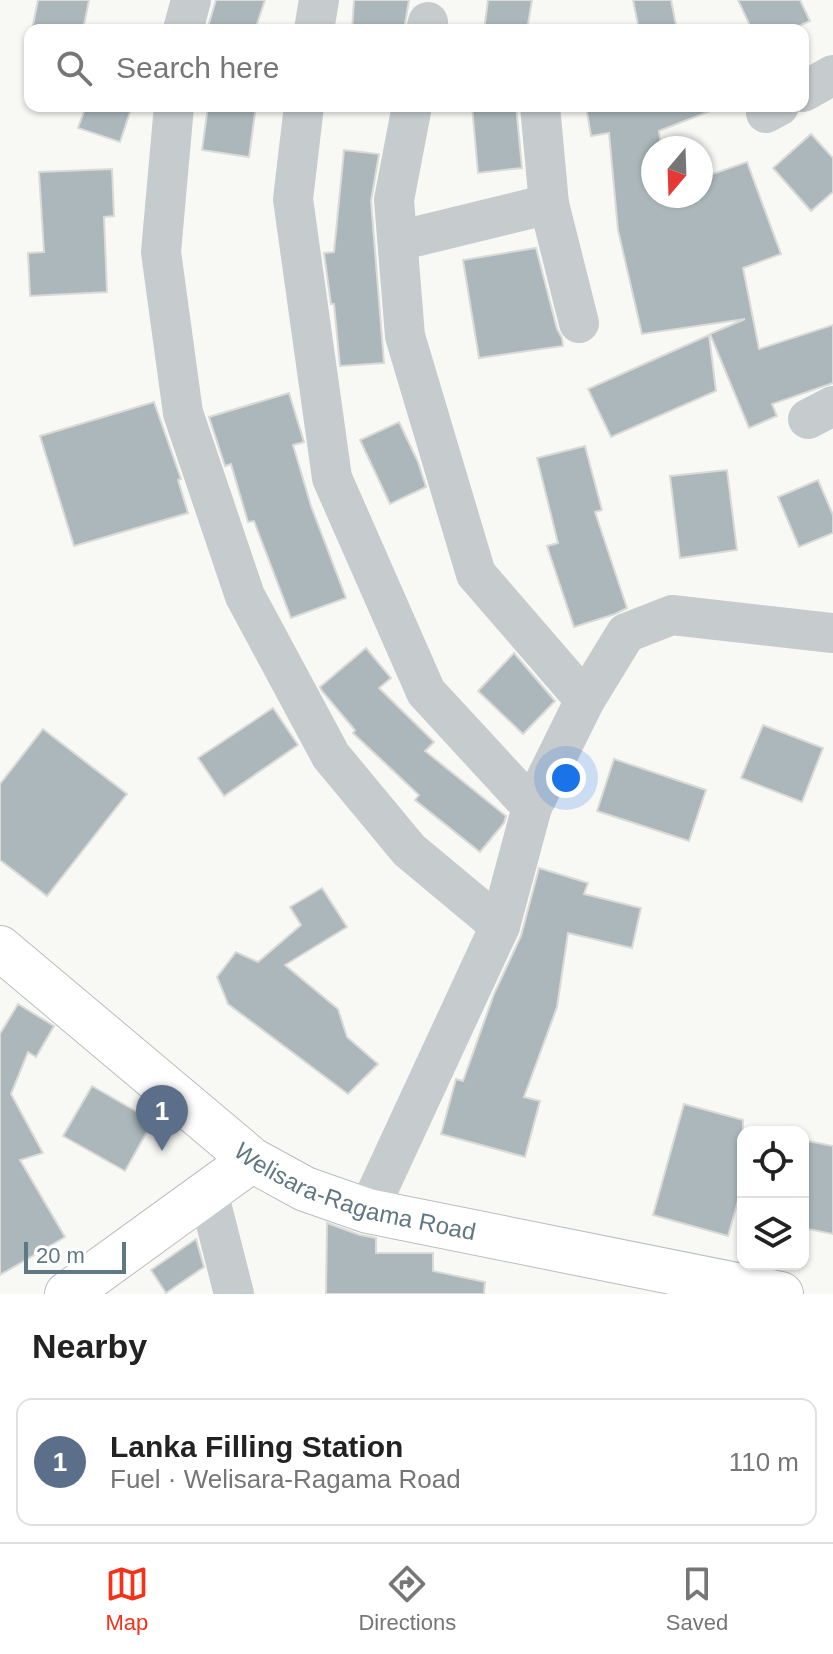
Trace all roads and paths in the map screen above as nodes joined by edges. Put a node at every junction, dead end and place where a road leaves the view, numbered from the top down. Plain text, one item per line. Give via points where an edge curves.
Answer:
1 (191, 0) edge
2 (319, 0) edge
3 (185, 24) edge
4 (315, 24) edge
5 (833, 75) edge
6 (809, 89) edge
7 (173, 112) edge
8 (303, 112) edge
9 (411, 112) edge
10 (541, 112) edge
11 (549, 204) junction
12 (398, 241) junction
13 (579, 323) dead end
14 (833, 633) edge
15 (585, 700) junction
16 (532, 807) junction
17 (500, 926) junction
18 (0, 948) edge
19 (252, 1160) junction
20 (208, 1192) junction
21 (368, 1211) junction
22 (67, 1294) edge
23 (234, 1294) edge
24 (781, 1294) edge

1 - 3 street
2 - 4 street
5 - 6 street
7 - 17 street via 161,252 183,413 245,596 331,756 409,850
8 - 16 street via 293,199 332,478 426,692
9 - 12 street via 394,200
10 - 11 street
11 - 12 street
11 - 13 street
12 - 15 street via 405,336 476,574
14 - 15 street via 672,615 626,633
15 - 16 street
16 - 17 street
17 - 21 street
18 - 19 main road, Welisara-Ragama Road
19 - 20 main road
19 - 21 main road, Welisara-Ragama Road via 305,1189
20 - 22 main road
20 - 23 street
21 - 24 main road, Welisara-Ragama Road

